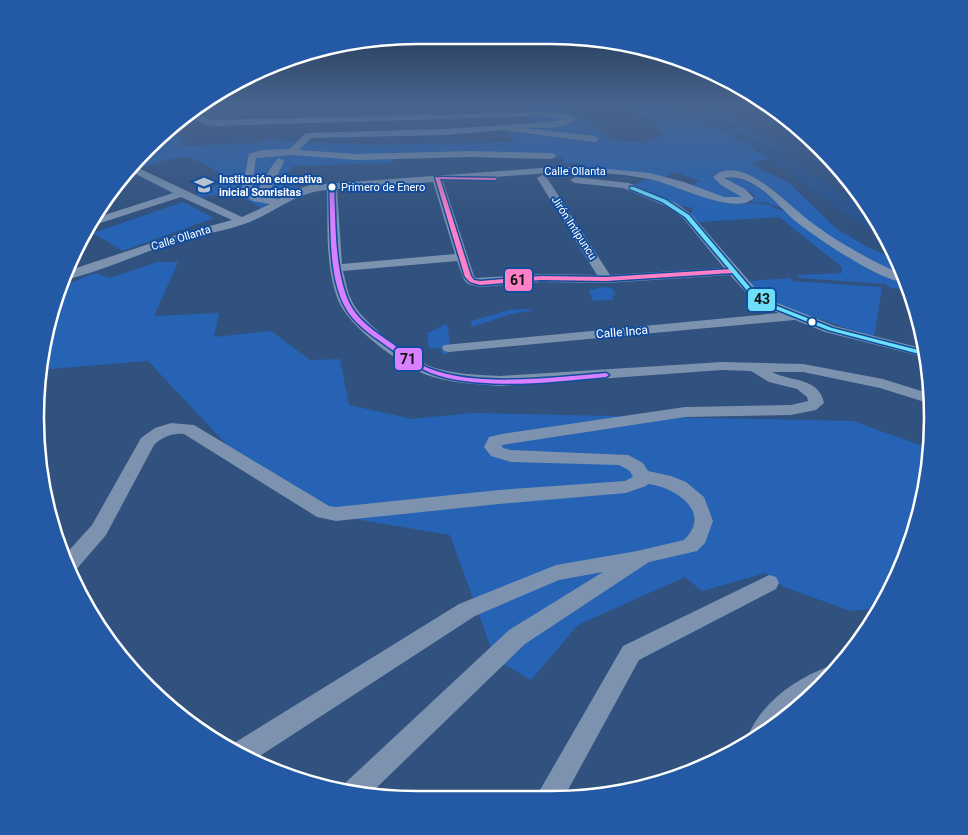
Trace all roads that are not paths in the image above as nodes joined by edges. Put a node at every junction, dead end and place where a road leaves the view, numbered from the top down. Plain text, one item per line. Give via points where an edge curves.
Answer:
1 (300, 144) edge
2 (292, 152) junction
3 (552, 156) dead end
4 (279, 161) dead end
5 (136, 170) edge
6 (437, 178) junction
7 (542, 178) junction
8 (332, 186) junction
9 (182, 193) junction
10 (257, 199) junction
11 (280, 202) junction
12 (101, 220) edge
13 (242, 221) junction
14 (463, 257) junction
15 (336, 268) junction
16 (732, 271) junction
17 (72, 274) edge
18 (897, 277) edge
19 (606, 279) junction
20 (796, 316) junction
21 (449, 348) dead end
22 (918, 352) edge
23 (753, 366) junction
24 (923, 397) edge
25 (642, 477) junction
26 (644, 556) junction
27 (72, 561) edge
28 (769, 583) dead end
29 (813, 684) edge
30 (779, 713) edge
31 (247, 750) edge
32 (360, 786) edge
33 (554, 791) edge

1 - 2 street
2 - 3 street via 357,157
2 - 10 street via 252,156 246,194
4 - 10 street via 268,186
5 - 9 street
6 - 7 street
6 - 8 street, Calle Ollanta
6 - 14 street
6 - 18 street, Calle Ollanta via 603,170 650,175 734,201 749,198 718,177 723,174 740,175 760,183 798,217 833,241
7 - 16 street via 600,181 652,195 687,216
7 - 19 street, Jirón Intipuncu
8 - 11 street, Calle Ollanta via 310,188
8 - 15 street
9 - 12 street
9 - 13 street
10 - 11 street
11 - 13 street, Calle Ollanta
13 - 17 street, Calle Ollanta via 177,238
14 - 15 street
14 - 19 street via 468,277 480,283 541,278
15 - 23 street via 345,301 356,318 411,362 430,371 500,381
16 - 19 street
16 - 20 street via 759,298
20 - 21 street, Calle Inca
20 - 22 street via 830,329
23 - 24 street via 803,368 883,384
23 - 25 street via 774,378 802,385 811,391 816,403 791,410 685,412 604,423 502,439 495,441 493,447 497,452 511,456 622,459 637,466
25 - 26 street via 657,478 681,488 697,502 704,521 698,538 690,546
25 - 27 street via 640,482 626,487 499,496 336,514 324,512 188,429 169,427 146,442 99,530
26 - 31 street via 556,573 467,610
26 - 32 street via 517,637
28 - 33 street via 631,653
29 - 30 street via 789,701

